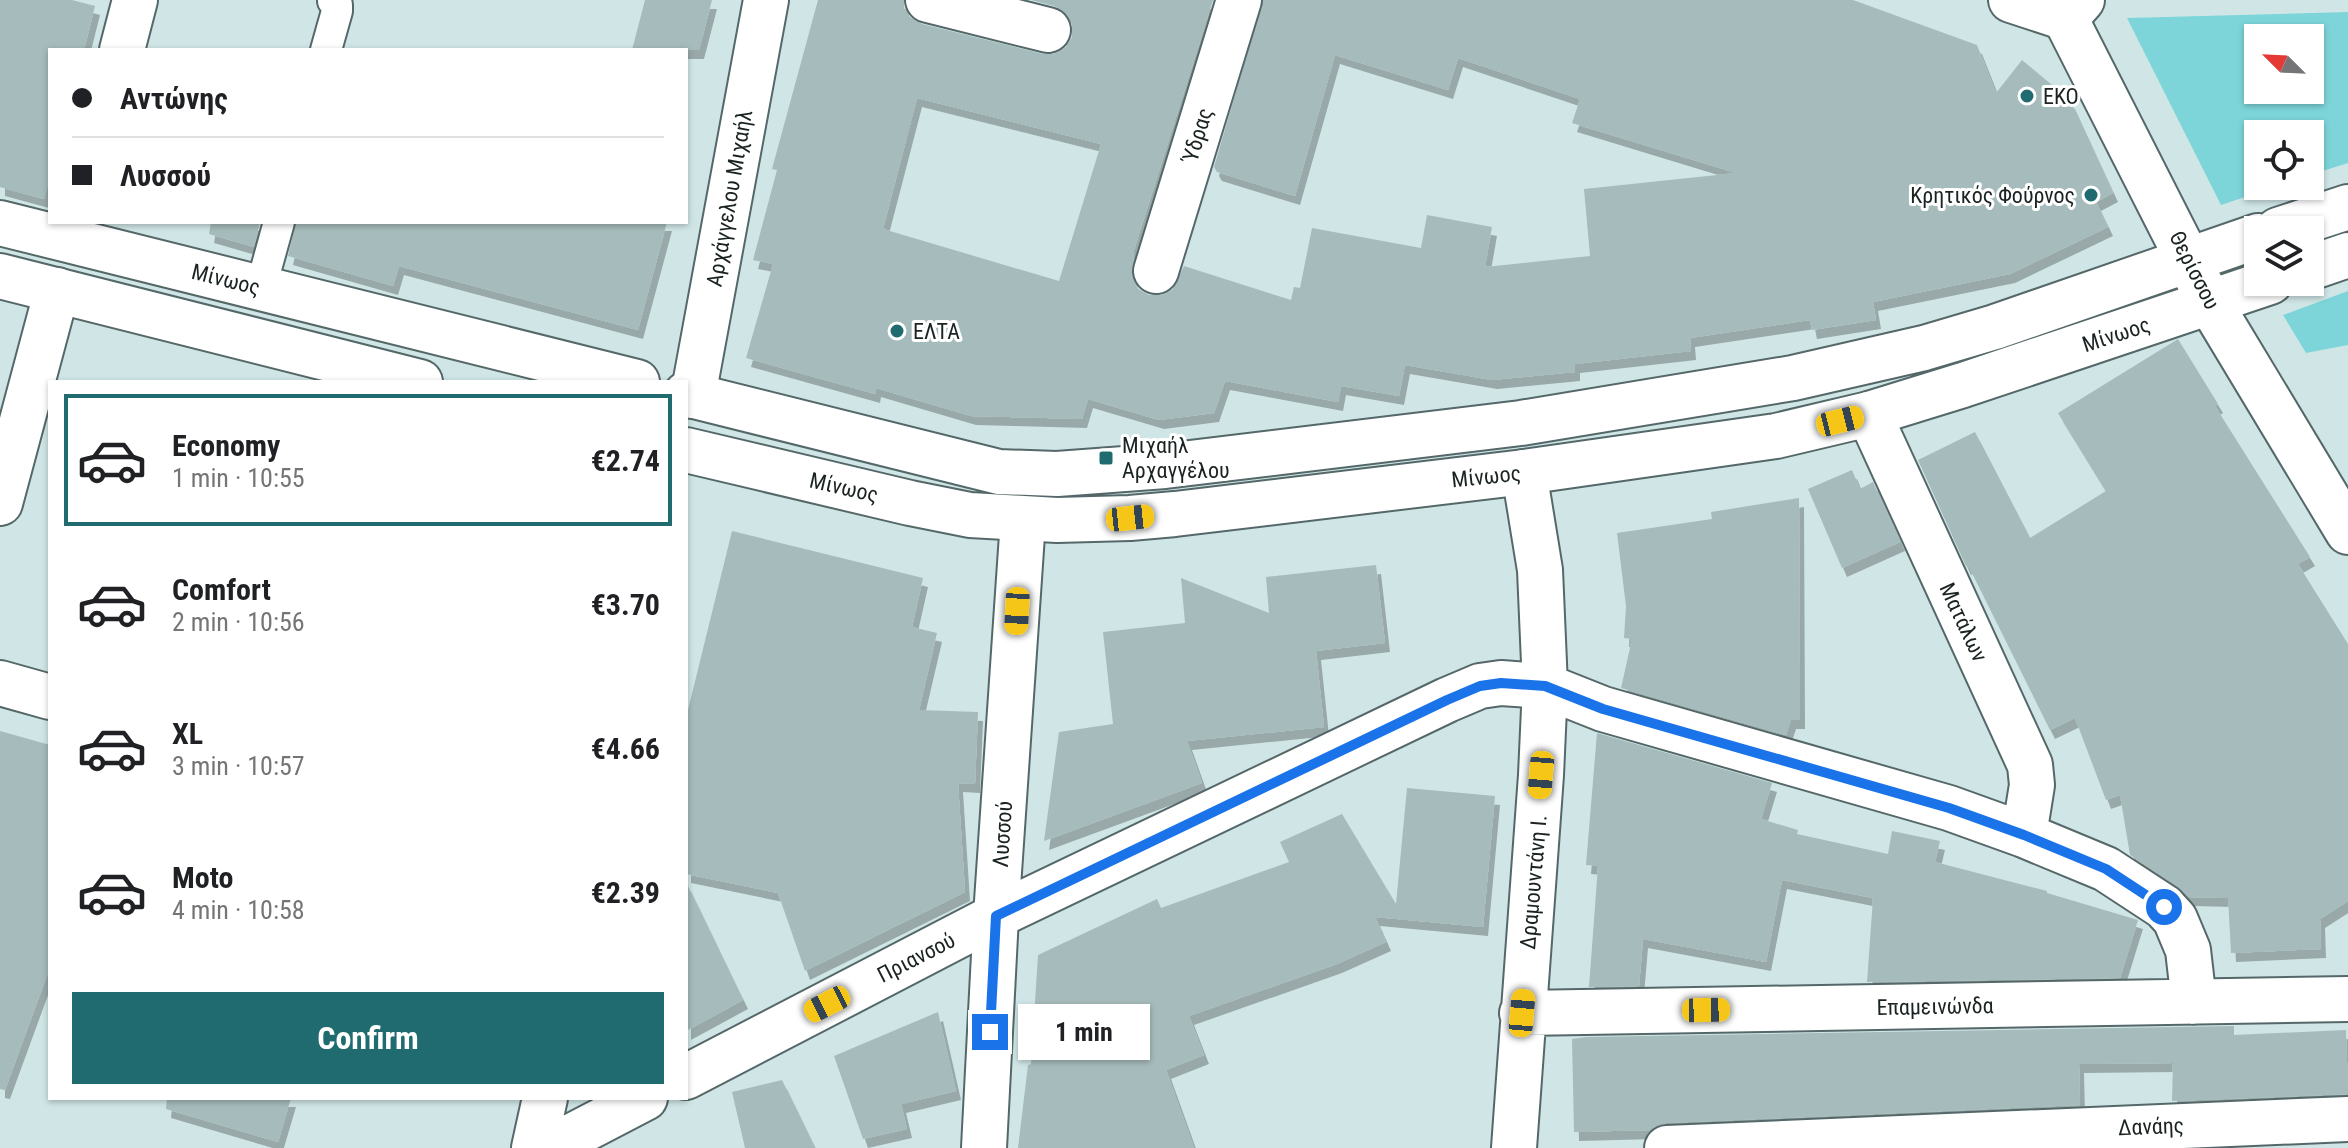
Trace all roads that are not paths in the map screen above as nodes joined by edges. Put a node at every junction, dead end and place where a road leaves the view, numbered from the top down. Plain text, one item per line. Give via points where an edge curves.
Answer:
1 (135, 0) edge
2 (766, 0) edge
3 (928, 0) edge
4 (1239, 0) edge
5 (2011, 0) edge
6 (333, 1) edge
7 (2068, 6) edge
8 (1048, 30) dead end
9 (123, 48) edge
10 (327, 48) edge
11 (2348, 207) edge
12 (2321, 216) edge
13 (0, 223) edge
14 (278, 224) edge
15 (74, 231) edge
16 (2244, 241) edge
17 (2348, 255) edge
18 (2189, 259) junction
19 (2324, 263) edge
20 (1156, 271) dead end
21 (0, 276) edge
22 (261, 287) junction
23 (57, 290) junction
24 (2244, 291) edge
25 (2210, 303) junction
26 (412, 380) edge
27 (629, 380) edge
28 (689, 395) edge
29 (1869, 414) junction
30 (688, 450) edge
31 (1524, 472) junction
32 (0, 503) edge
33 (1023, 520) junction
34 (2348, 532) edge
35 (0, 683) edge
36 (1545, 686) junction
37 (48, 696) edge
38 (2024, 835) junction
39 (996, 916) junction
40 (2348, 999) edge
41 (2194, 1002) junction
42 (1522, 1013) junction
43 (688, 1076) edge
44 (545, 1100) edge
45 (641, 1100) edge
46 (2348, 1119) edge
47 (2101, 1138) edge
48 (534, 1148) edge
49 (549, 1148) edge
50 (984, 1148) edge
51 (1514, 1148) edge
52 (1667, 1148) edge

1 - 9 street
2 - 28 street, Αρχάγγελου Μιχαήλ
3 - 8 street
4 - 20 street, Ύδρας
5 - 7 street
6 - 10 lane via 337,11
7 - 18 street, Θερίσσου
11 - 12 street
13 - 15 street, Μίνωος
14 - 22 lane
15 - 22 street, Μίνωος
16 - 18 street, Μίνωος
17 - 19 street
18 - 25 street, Θερίσσου
18 - 28 street, Μίνωος via 1995,327 1793,378 1521,423 1165,466 1057,474 999,472
21 - 23 street
22 - 27 street, Μίνωος
23 - 26 street
23 - 32 street
24 - 25 street, Μίνωος
25 - 29 street, Μίνωος
25 - 34 street, Θερίσσου
29 - 31 street, Μίνωος via 1776,436
29 - 38 street, Ματάλων via 2030,765
30 - 33 street, Μίνωος via 910,503
31 - 33 street, Μίνωος via 1145,517
31 - 36 street, Δραμουντάνη Ι. via 1540,570
33 - 39 street, Λυσσού
35 - 37 street
36 - 38 street via 1603,709 1949,808
36 - 39 street, Πριανσού via 1480,686
36 - 42 street, Δραμουντάνη Ι.
38 - 41 street via 2106,869 2164,907 2188,950
39 - 43 street, Πριανσού
39 - 50 street, Λυσσού
40 - 41 street, Επαμεινώνδα
41 - 42 street, Επαμεινώνδα
42 - 51 street, Δραμουντάνη Ι.
44 - 48 street
45 - 49 street
46 - 47 street, Δανάης
47 - 52 street, Δανάης

